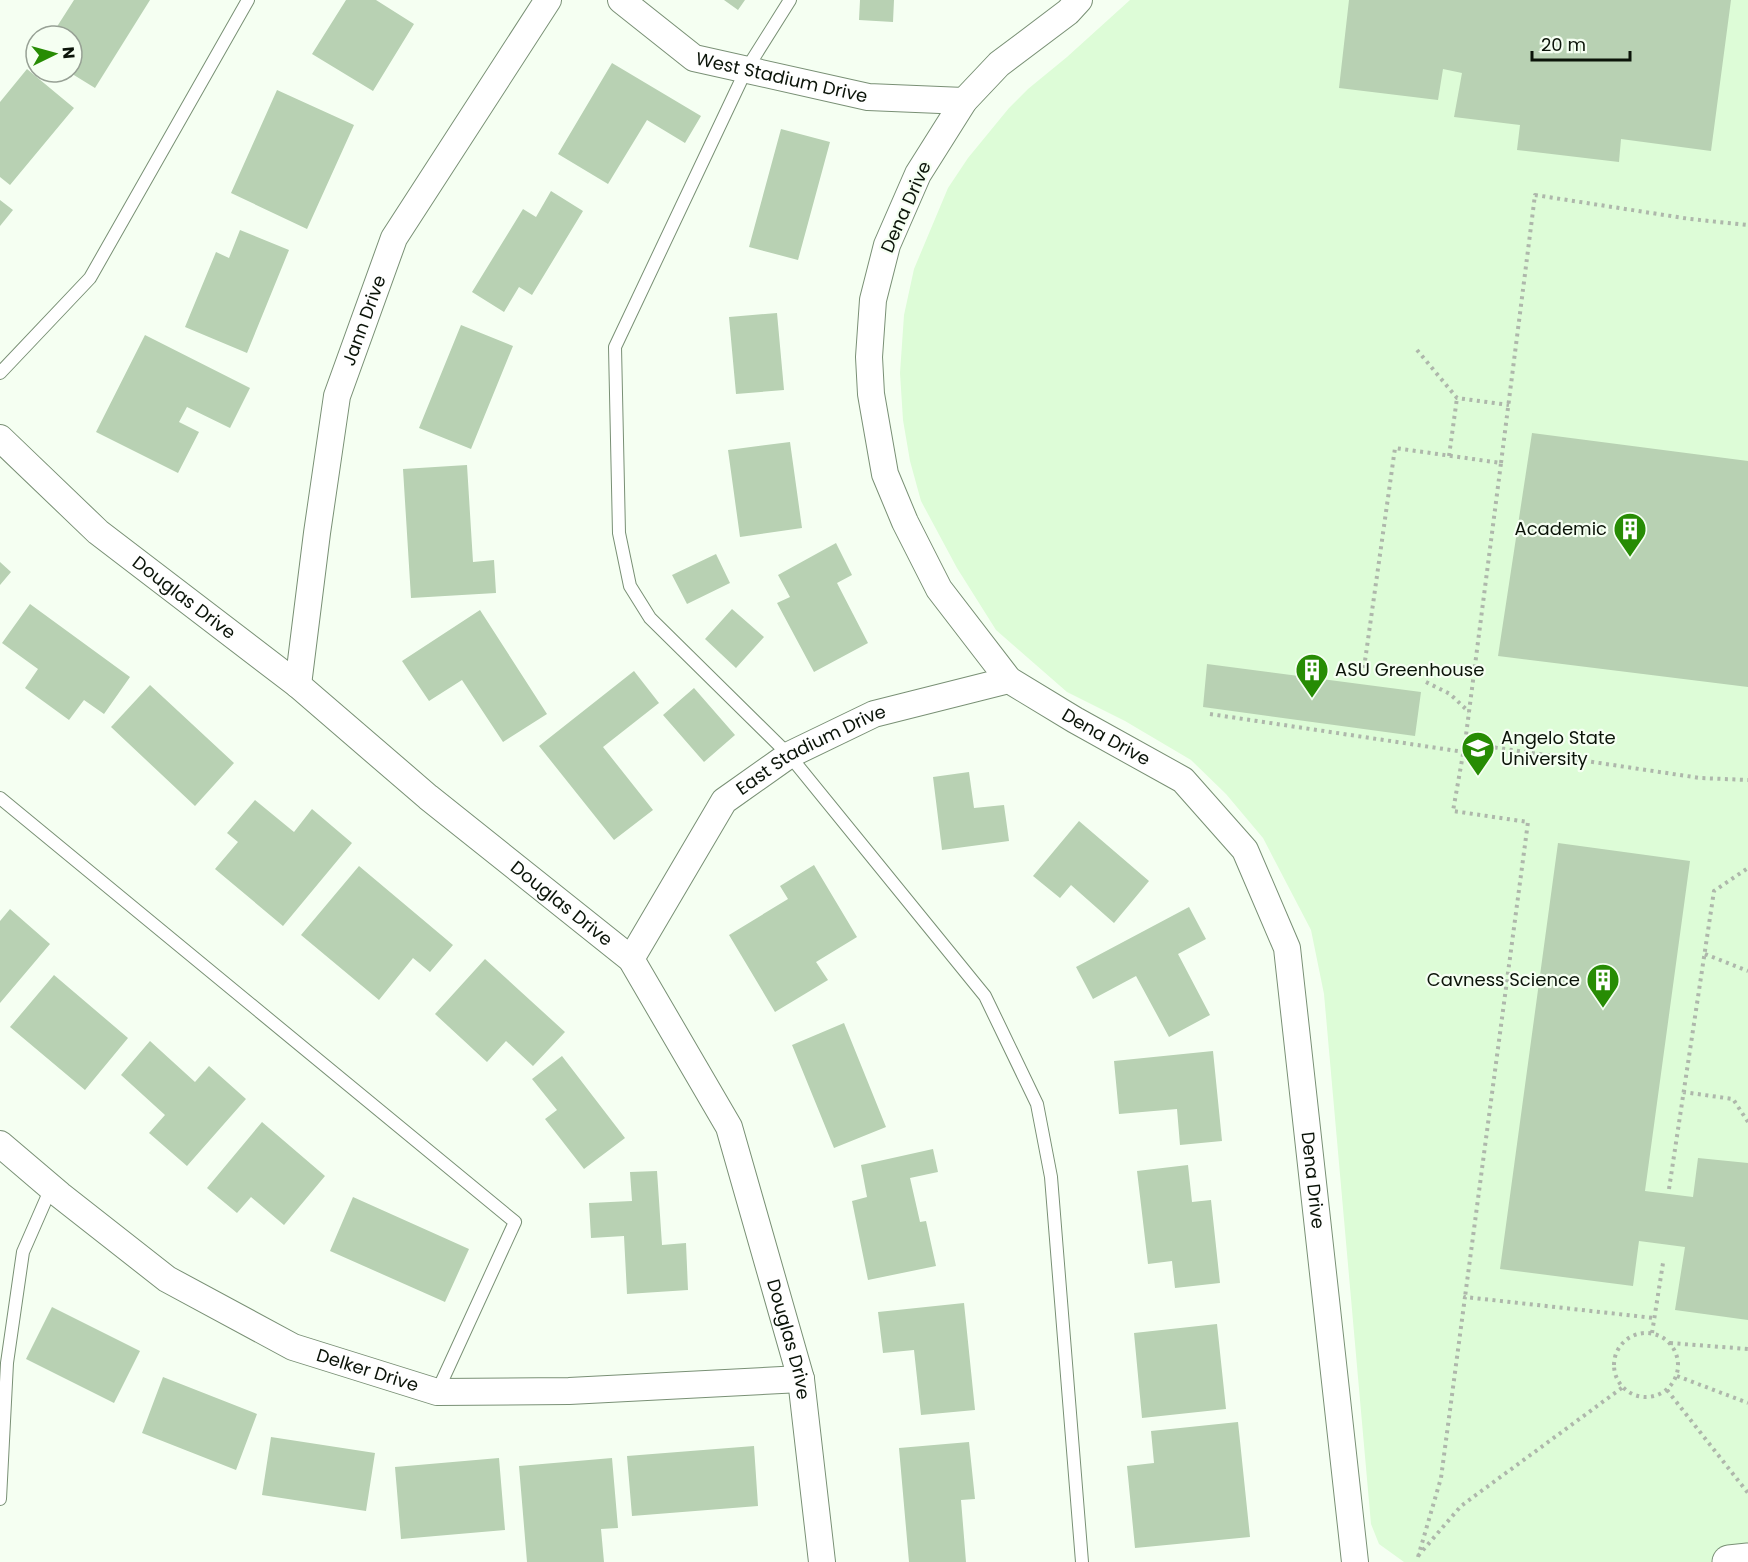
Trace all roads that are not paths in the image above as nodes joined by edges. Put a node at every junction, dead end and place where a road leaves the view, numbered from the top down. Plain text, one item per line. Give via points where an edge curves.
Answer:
1 (248, 0) edge
2 (548, 0) edge
3 (621, 0) edge
4 (790, 0) edge
5 (1079, 0) edge
6 (746, 70) junction
7 (964, 101) junction
8 (0, 374) edge
9 (0, 438) edge
10 (1010, 680) junction
11 (298, 685) junction
12 (789, 755) junction
13 (0, 798) edge
14 (631, 958) junction
15 (0, 1144) edge
16 (51, 1188) junction
17 (801, 1379) junction
18 (437, 1392) junction
19 (0, 1499) edge
20 (1748, 1560) edge
21 (822, 1562) edge
22 (1082, 1562) edge
23 (1355, 1562) edge
24 (1729, 1562) edge

1 - 8 lane via 90,278
2 - 11 street, Jann Drive via 394,238 337,396
3 - 6 street, West Stadium Drive via 694,58
4 - 6 lane
5 - 7 street, Dena Drive via 999,64
6 - 7 street, West Stadium Drive via 868,97
6 - 12 lane via 615,347 619,533 630,586 650,618
7 - 10 street, Dena Drive via 918,174 886,245 873,300 871,394 885,474 905,522 939,589
9 - 11 street, Douglas Drive via 98,532
10 - 12 street, East Stadium Drive via 873,714
10 - 23 street, Dena Drive via 1183,780 1245,850 1287,948
11 - 14 street, Douglas Drive via 428,796
12 - 14 street, East Stadium Drive via 724,801
12 - 22 lane via 985,996 1037,1104 1051,1177
13 - 18 lane via 515,1222
14 - 17 street, Douglas Drive via 729,1127
15 - 16 street, Delker Drive
16 - 18 street, Delker Drive via 167,1279 293,1347
16 - 19 lane via 23,1252 7,1363
17 - 18 street, Delker Drive via 570,1391
17 - 21 street, Douglas Drive
20 - 24 main road

